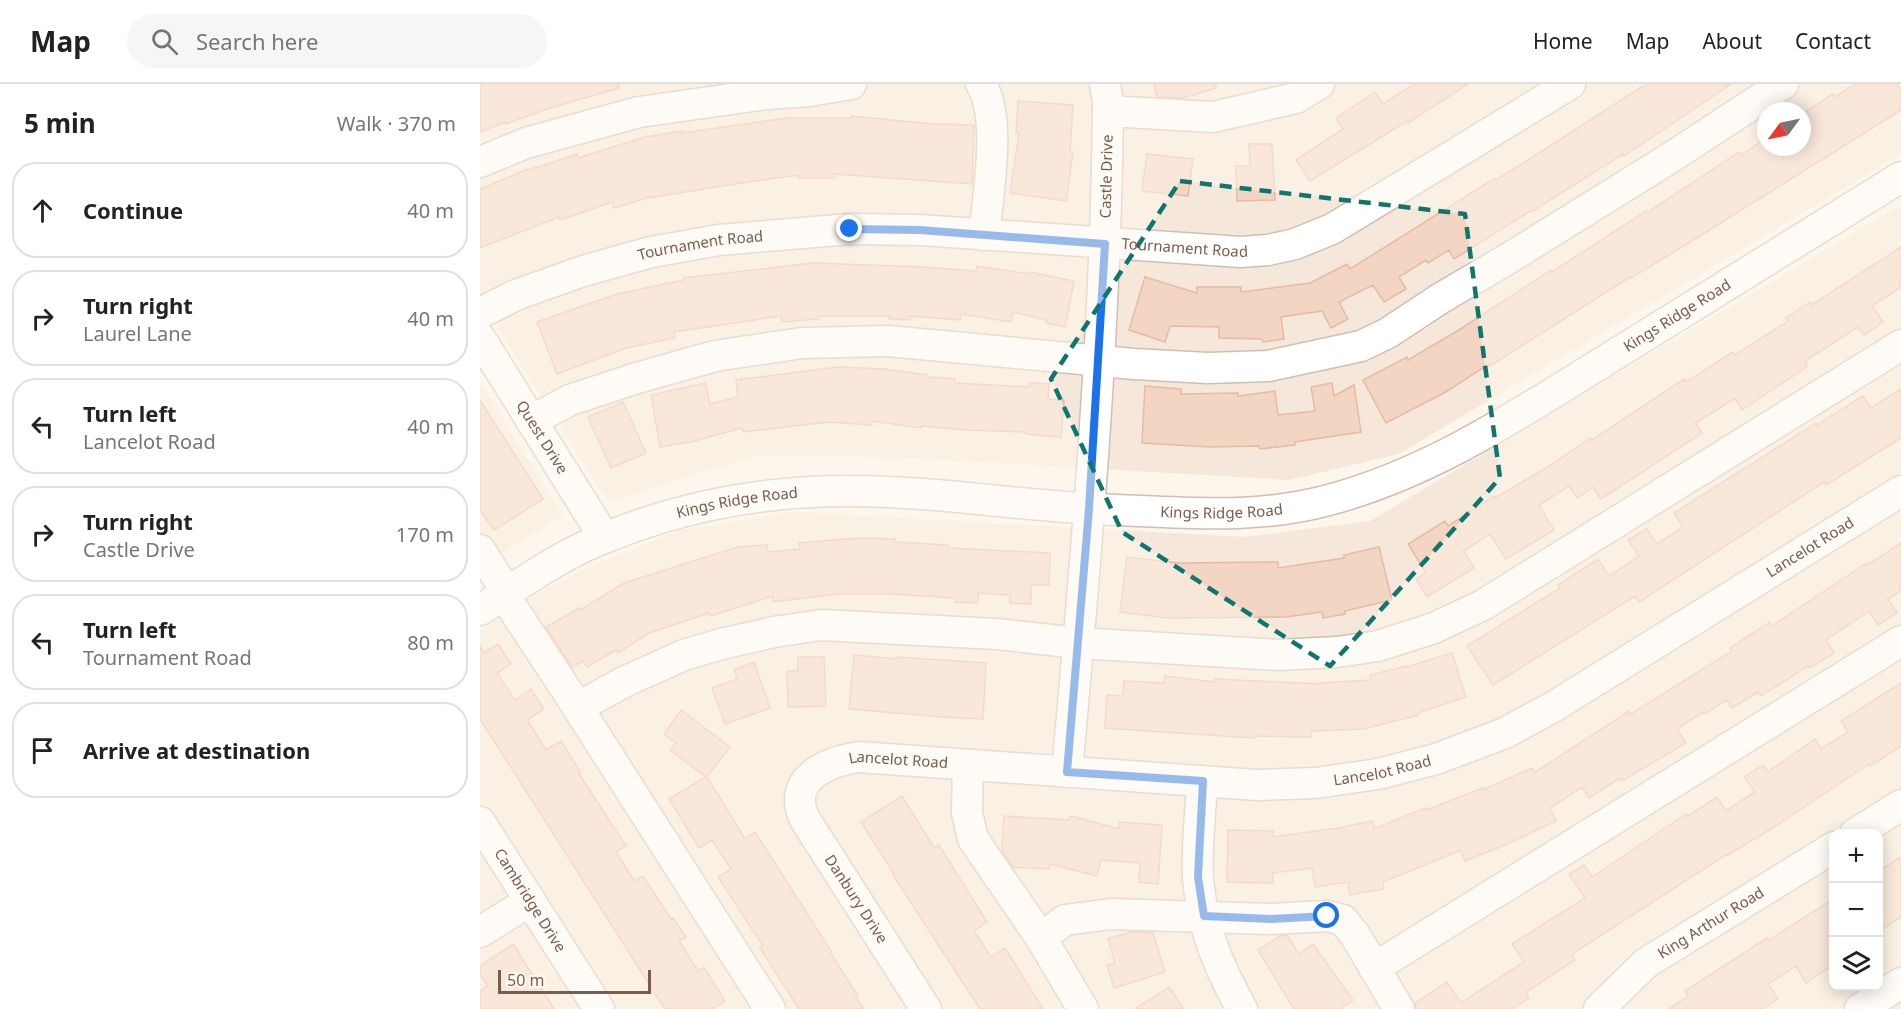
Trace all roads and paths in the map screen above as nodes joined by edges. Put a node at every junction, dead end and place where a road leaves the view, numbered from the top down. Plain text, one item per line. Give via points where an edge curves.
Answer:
1 (851, 84) edge
2 (981, 84) edge
3 (1319, 84) edge
4 (1570, 84) edge
5 (1783, 84) edge
6 (1271, 94) edge
7 (1106, 98) edge
8 (480, 162) edge
9 (1901, 177) edge
10 (984, 235) junction
11 (1105, 244) junction
12 (480, 313) edge
13 (480, 338) edge
14 (1901, 345) edge
15 (1098, 359) junction
16 (531, 421) junction
17 (1901, 491) edge
18 (1089, 509) junction
19 (604, 537) junction
20 (480, 550) edge
21 (497, 599) edge
22 (1901, 641) edge
23 (1078, 642) junction
24 (578, 707) junction
25 (968, 765) junction
26 (1067, 772) junction
27 (1203, 781) junction
28 (803, 786) joint
29 (1901, 805) edge
30 (480, 822) edge
31 (1863, 829) edge
32 (1829, 849) edge
33 (530, 901) junction
34 (1204, 916) junction
35 (480, 932) edge
36 (1041, 938) junction
37 (1374, 968) junction
38 (1901, 983) edge
39 (599, 1009) edge
40 (770, 1009) edge
41 (926, 1009) edge
42 (1083, 1009) edge
43 (1242, 1009) edge
44 (1399, 1009) edge
45 (1599, 1009) edge
46 (1860, 1009) edge

1 - 8 street via 639,112 526,144
2 - 10 street via 991,110 993,130
3 - 6 street via 1296,98
4 - 11 street, Tournament Road via 1369,209 1296,244 1241,252
5 - 15 street via 1506,261 1361,346 1268,366 1208,368
6 - 7 street via 1213,117
7 - 11 street, Castle Drive
9 - 18 street, Kings Ridge Road via 1491,432 1407,474 1324,501 1236,515
10 - 11 street, Tournament Road
10 - 12 street, Tournament Road via 850,229 696,243 583,271 516,295
11 - 15 street, Castle Drive
13 - 16 street, Quest Drive
14 - 23 street via 1483,605 1434,628 1378,646 1289,654
15 - 16 street via 888,341 802,343 715,356 637,378 570,400
15 - 18 street, Castle Drive
16 - 19 street, Quest Drive
17 - 27 street, Lancelot Road via 1505,733 1436,759 1378,774 1316,783 1257,785
18 - 19 street, Kings Ridge Road via 901,493 815,492 733,501
18 - 23 street, Castle Drive
19 - 21 street, Kings Ridge Road via 546,567
20 - 21 street
21 - 24 street
22 - 37 street
23 - 24 street via 821,625 731,641 684,655
23 - 26 street, Castle Drive
24 - 40 street
25 - 26 street, Lancelot Road
25 - 28 street, Lancelot Road via 841,760 825,766
25 - 36 street via 967,813 973,838
26 - 27 street, Lancelot Road
27 - 34 street via 1198,877
28 - 41 street, Danbury Drive via 798,796 804,818
29 - 31 street
30 - 33 street, Cambridge Drive
32 - 45 street, King Arthur Road via 1646,963
33 - 35 street
33 - 39 street, Cambridge Drive
34 - 36 street via 1112,914 1065,920
34 - 37 street via 1327,916 1343,920
34 - 43 street via 1217,961
36 - 42 street
37 - 44 street
38 - 46 street

